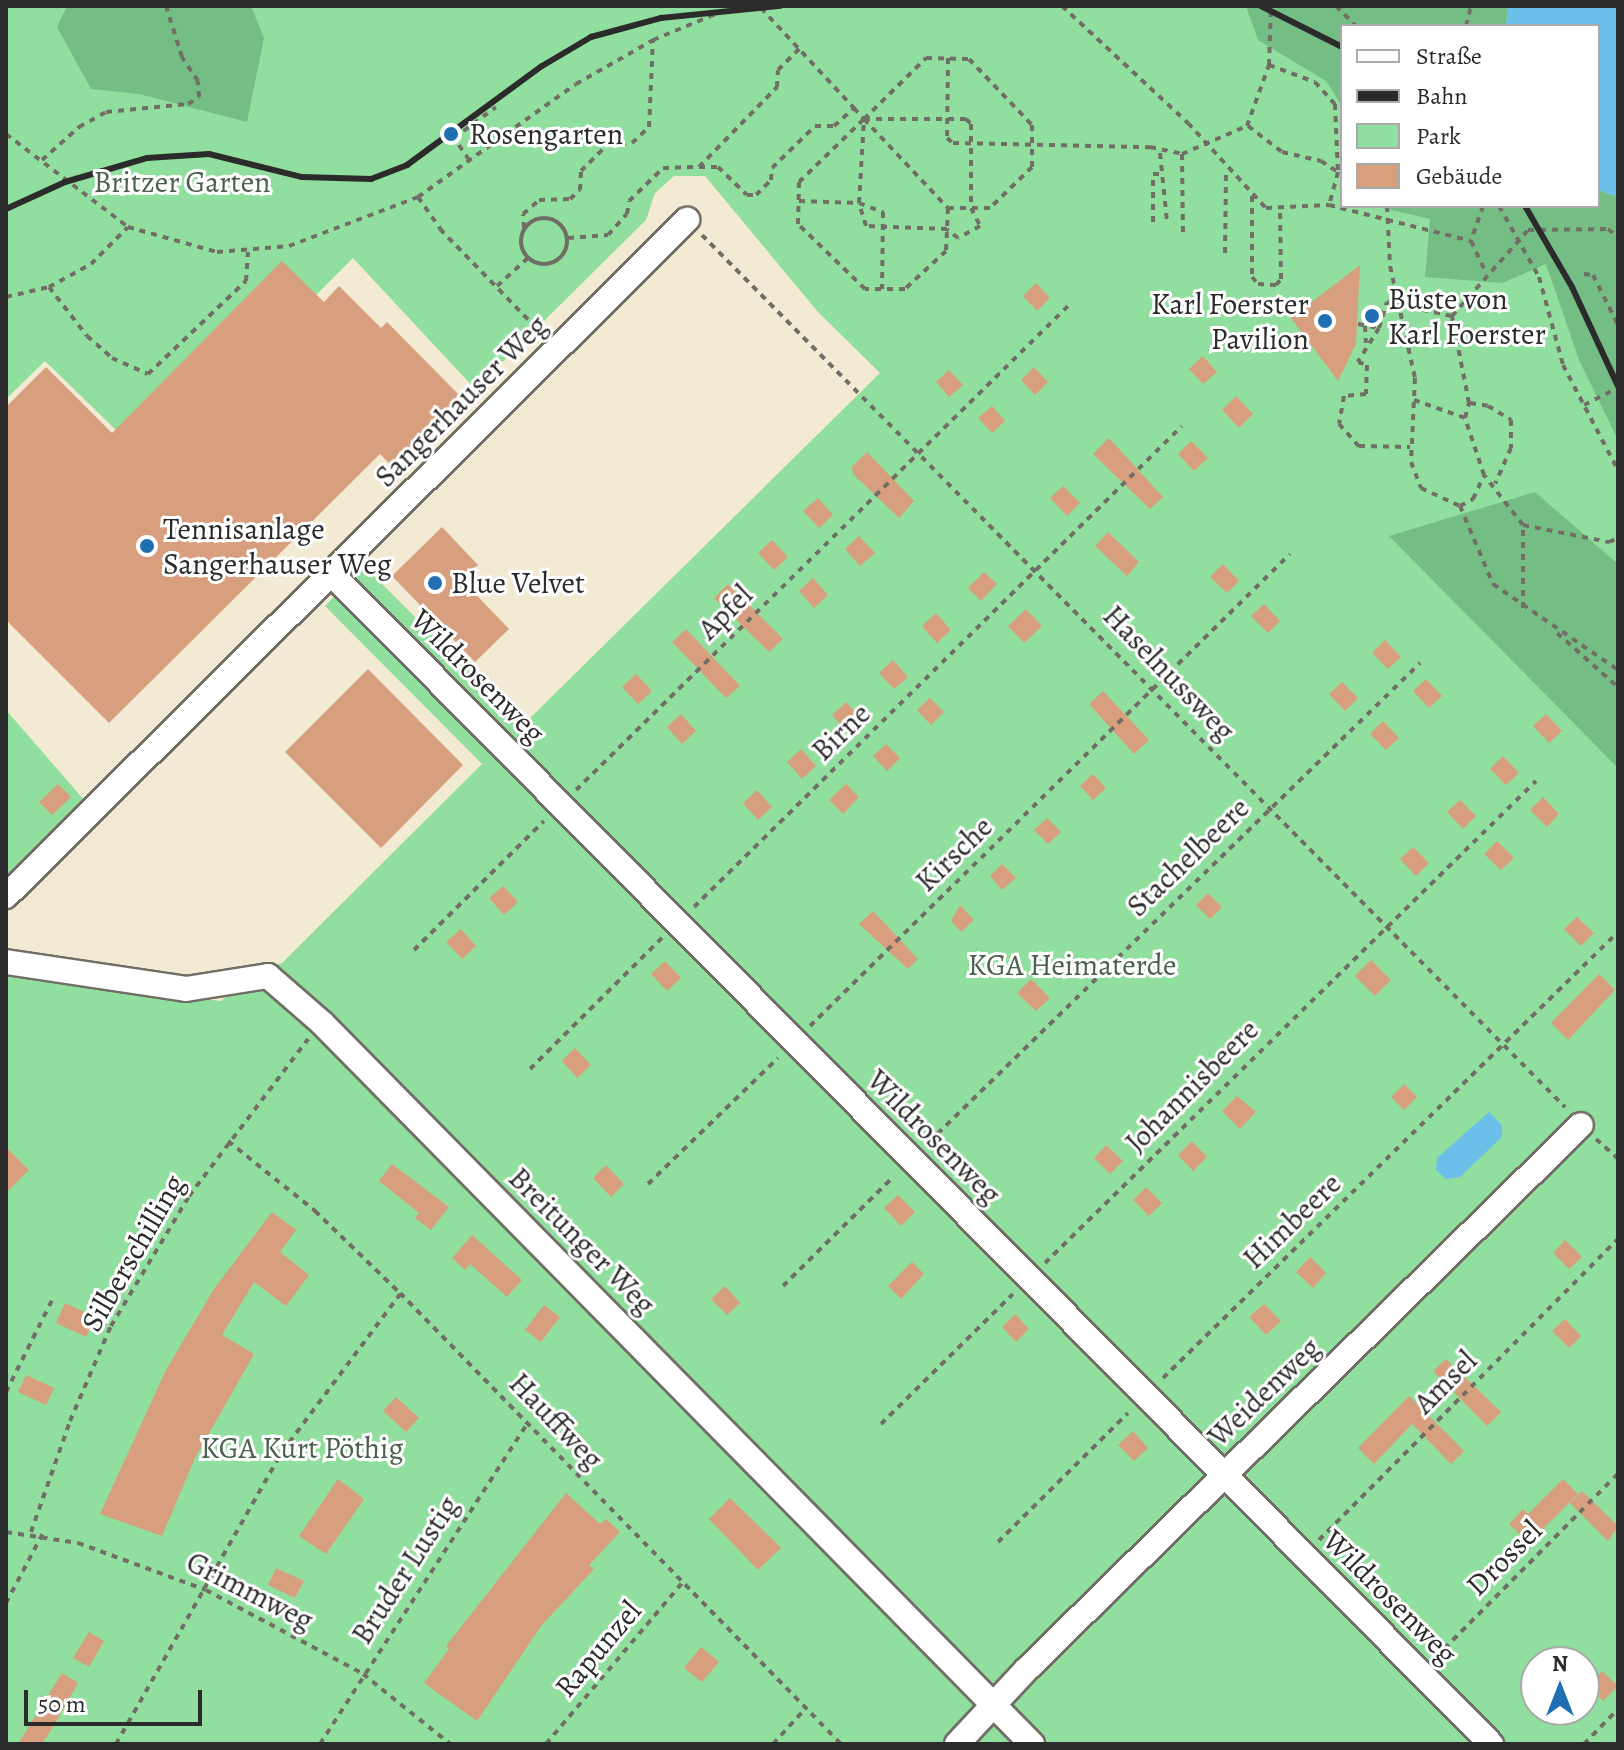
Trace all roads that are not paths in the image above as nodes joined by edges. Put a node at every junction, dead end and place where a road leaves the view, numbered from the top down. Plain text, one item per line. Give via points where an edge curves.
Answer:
1 (687, 220) road end
2 (332, 574) junction
3 (6, 896) edge
4 (6, 962) edge
5 (1581, 1125) road end
6 (1224, 1476) junction
7 (992, 1705) junction
8 (957, 1744) edge
9 (1032, 1744) edge
10 (1491, 1744) edge

1 - 2 street, Sangerhauser Weg
2 - 3 street, Sangerhauser Weg
2 - 6 street, Wildrosenweg
4 - 7 street, Breitunger Weg via 186,989 268,976 322,1023
5 - 6 street, Weidenweg
6 - 7 street, Weidenweg
6 - 10 street, Wildrosenweg
7 - 8 street, Weidenweg
7 - 9 street, Breitunger Weg

